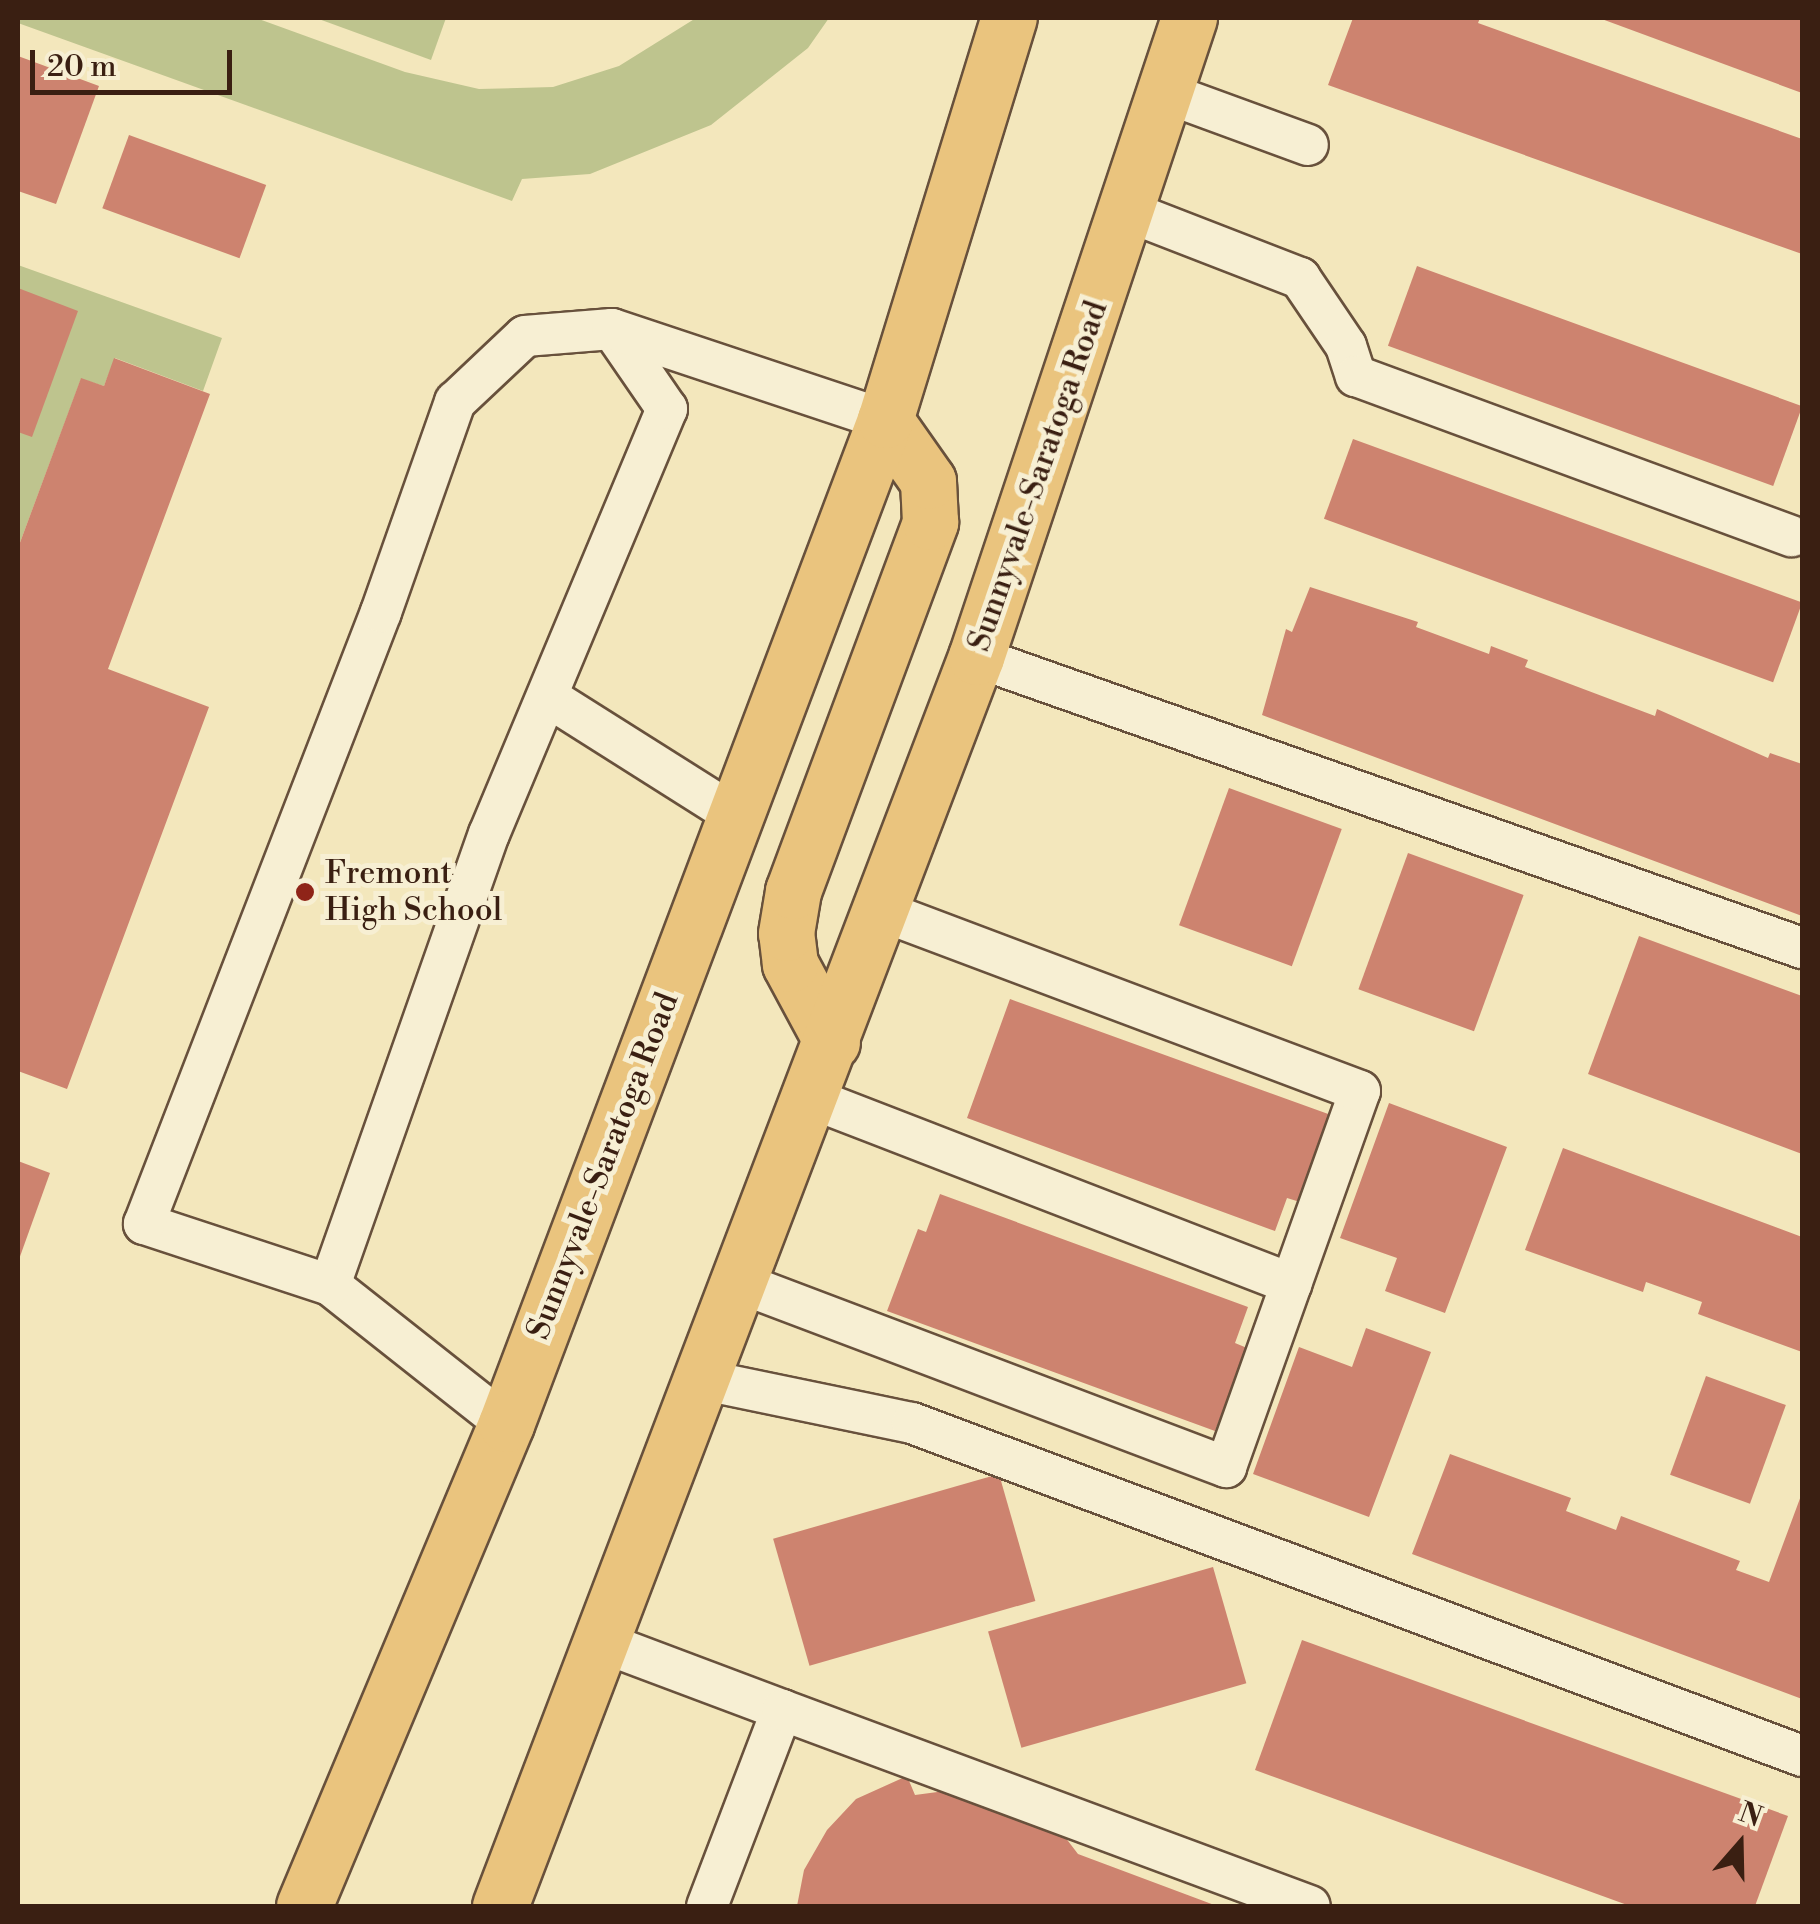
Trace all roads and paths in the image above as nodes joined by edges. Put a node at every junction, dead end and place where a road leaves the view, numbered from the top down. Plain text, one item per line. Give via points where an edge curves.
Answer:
1 (1009, 18) edge
2 (1189, 18) edge
3 (1166, 93) junction
4 (1308, 145) dead end
5 (1127, 211) junction
6 (612, 329) junction
7 (884, 420) junction
8 (1792, 536) dead end
9 (976, 657) junction
10 (548, 697) junction
11 (735, 816) junction
12 (882, 911) junction
13 (1802, 948) edge
14 (832, 1042) junction
15 (813, 1098) junction
16 (740, 1283) junction
17 (1292, 1284) junction
18 (330, 1285) junction
19 (704, 1380) junction
20 (506, 1424) junction
21 (604, 1644) junction
22 (782, 1710) junction
23 (1802, 1756) edge
24 (304, 1906) edge
25 (500, 1906) edge
26 (707, 1906) edge
27 (1310, 1906) edge

1 - 7 main road, Sunnyvale-Saratoga Road
2 - 3 main road, Sunnyvale-Saratoga Road
3 - 4 lane
3 - 5 main road, Sunnyvale-Saratoga Road
5 - 8 lane via 1300,278 1346,346 1356,376
5 - 9 main road, Sunnyvale-Saratoga Road
6 - 7 lane
6 - 10 lane via 667,409
6 - 18 lane via 525,336 454,402 381,612 144,1224
7 - 11 main road, Sunnyvale-Saratoga Road
7 - 14 main road via 928,481 930,522 794,891 786,932 790,964
9 - 12 main road, Sunnyvale-Saratoga Road
9 - 13 lane
10 - 11 lane
10 - 18 lane via 489,834
11 - 20 main road, Sunnyvale-Saratoga Road
12 - 14 main road, Sunnyvale-Saratoga Road
12 - 17 lane via 1360,1091
14 - 15 main road, Sunnyvale-Saratoga Road
15 - 16 main road, Sunnyvale-Saratoga Road
15 - 17 lane
16 - 17 lane via 1226,1468
16 - 19 main road, Sunnyvale-Saratoga Road
18 - 20 lane
19 - 21 main road, Sunnyvale-Saratoga Road
19 - 23 lane via 912,1423
20 - 24 main road, Sunnyvale-Saratoga Road
21 - 22 lane
21 - 25 main road, Sunnyvale-Saratoga Road
22 - 26 lane
22 - 27 lane

